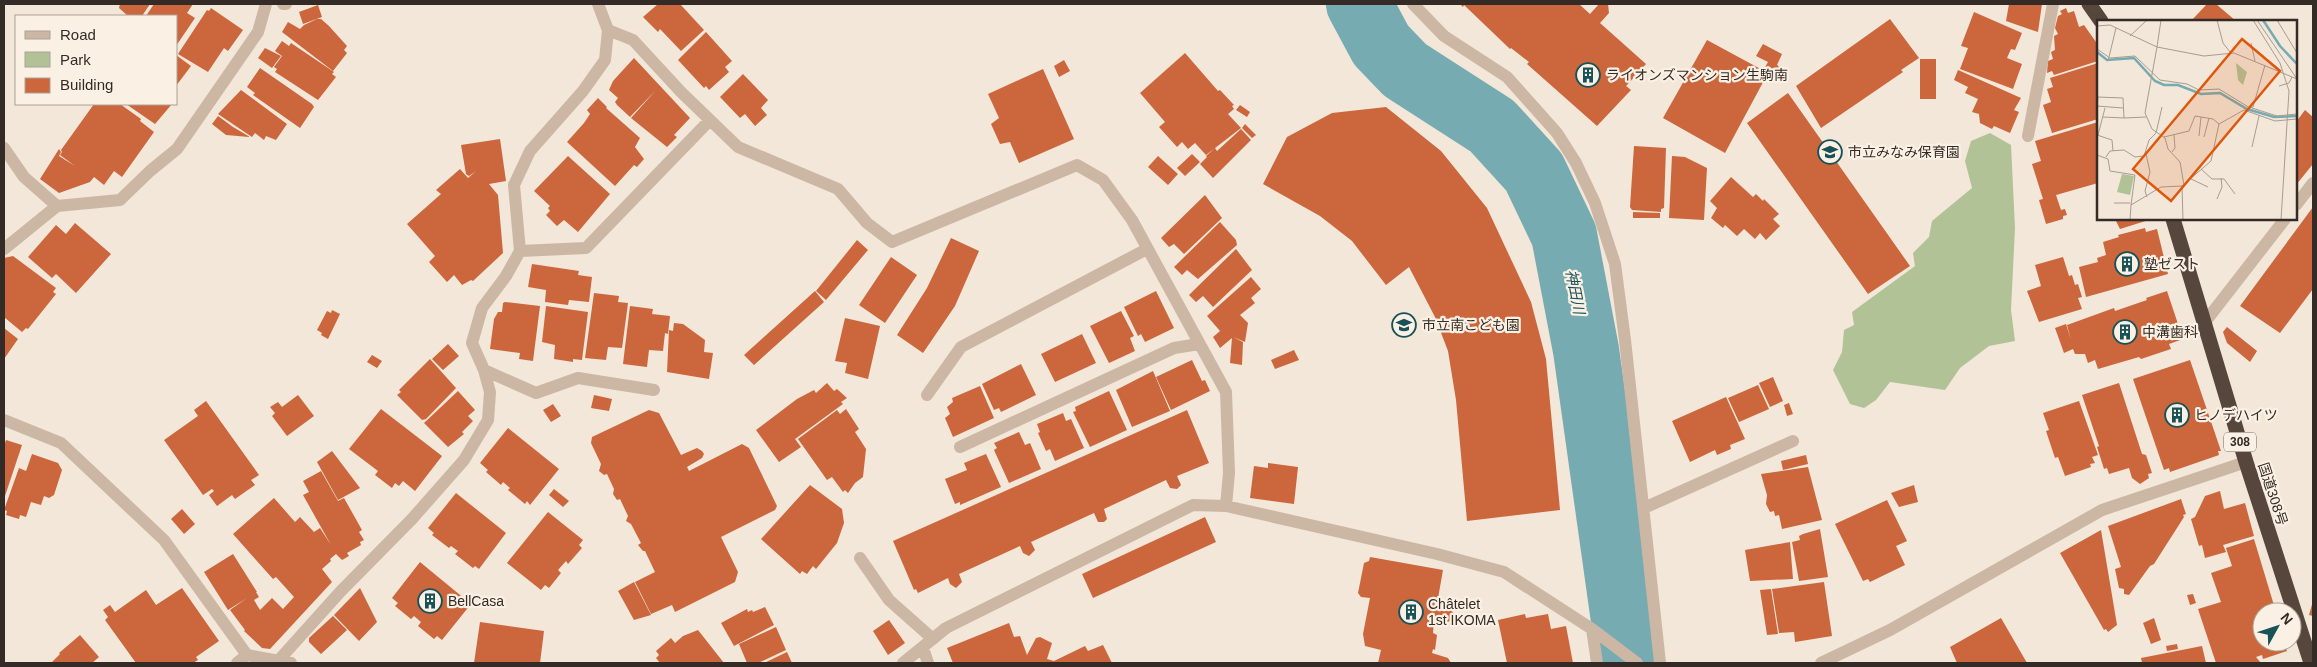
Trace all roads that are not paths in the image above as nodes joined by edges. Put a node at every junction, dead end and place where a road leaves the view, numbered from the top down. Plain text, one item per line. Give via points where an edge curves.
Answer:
1 (266, 4) edge
2 (598, 4) edge
3 (1413, 4) edge
4 (2053, 4) edge
5 (2089, 4) edge
6 (2100, 20) edge
7 (608, 30) junction
8 (710, 120) junction
9 (2028, 136) dead end
10 (4, 148) edge
11 (2313, 183) edge
12 (2297, 204) edge
13 (57, 206) junction
14 (2173, 220) edge
15 (2284, 220) edge
16 (4, 248) edge
17 (1147, 248) junction
18 (520, 251) junction
19 (2205, 322) junction
20 (1199, 344) junction
21 (484, 370) junction
22 (654, 390) dead end
23 (927, 395) dead end
24 (4, 420) edge
25 (1793, 441) dead end
26 (960, 447) dead end
27 (2246, 462) junction
28 (1226, 506) junction
29 (1644, 508) junction
30 (860, 558) dead end
31 (1592, 628) junction
32 (933, 639) junction
33 (922, 648) junction
34 (248, 655) junction
35 (284, 662) edge
36 (237, 663) edge
37 (903, 663) edge
38 (928, 663) edge
39 (1597, 663) edge
40 (1637, 663) edge
41 (1660, 663) edge
42 (1821, 663) edge
43 (2311, 663) edge

1 - 13 street via 258,32 178,149 120,200
2 - 7 street
3 - 29 street via 1444,36 1507,77 1557,133 1591,193 1615,264
4 - 9 street
5 - 6 highway
7 - 8 street via 634,40
7 - 18 street via 605,60 583,91 530,151 514,185
8 - 17 street via 738,147 838,189 867,223 892,242 1077,165 1103,180 1132,220
8 - 18 street via 586,248
10 - 13 street via 24,177
11 - 12 street
13 - 16 street
14 - 19 highway, 国道308号 / 308
15 - 19 street
17 - 20 street
17 - 23 street via 962,347
18 - 21 street via 482,308 472,343
19 - 27 highway, 国道308号 / 308
20 - 26 street via 1174,348
20 - 28 street via 1226,392 1230,473
21 - 22 street via 536,393 578,378
21 - 35 street via 490,392 488,420 464,460 341,591
24 - 34 street via 61,443 164,540
25 - 29 street
27 - 42 street via 2102,510 1890,630
27 - 43 highway, 国道308号 / 308
28 - 31 street via 1504,572
28 - 32 street via 1193,505 946,628
29 - 41 street
30 - 32 street via 889,600
31 - 39 street
31 - 40 street
32 - 33 street
33 - 37 street
33 - 38 street
34 - 35 street
34 - 36 street

